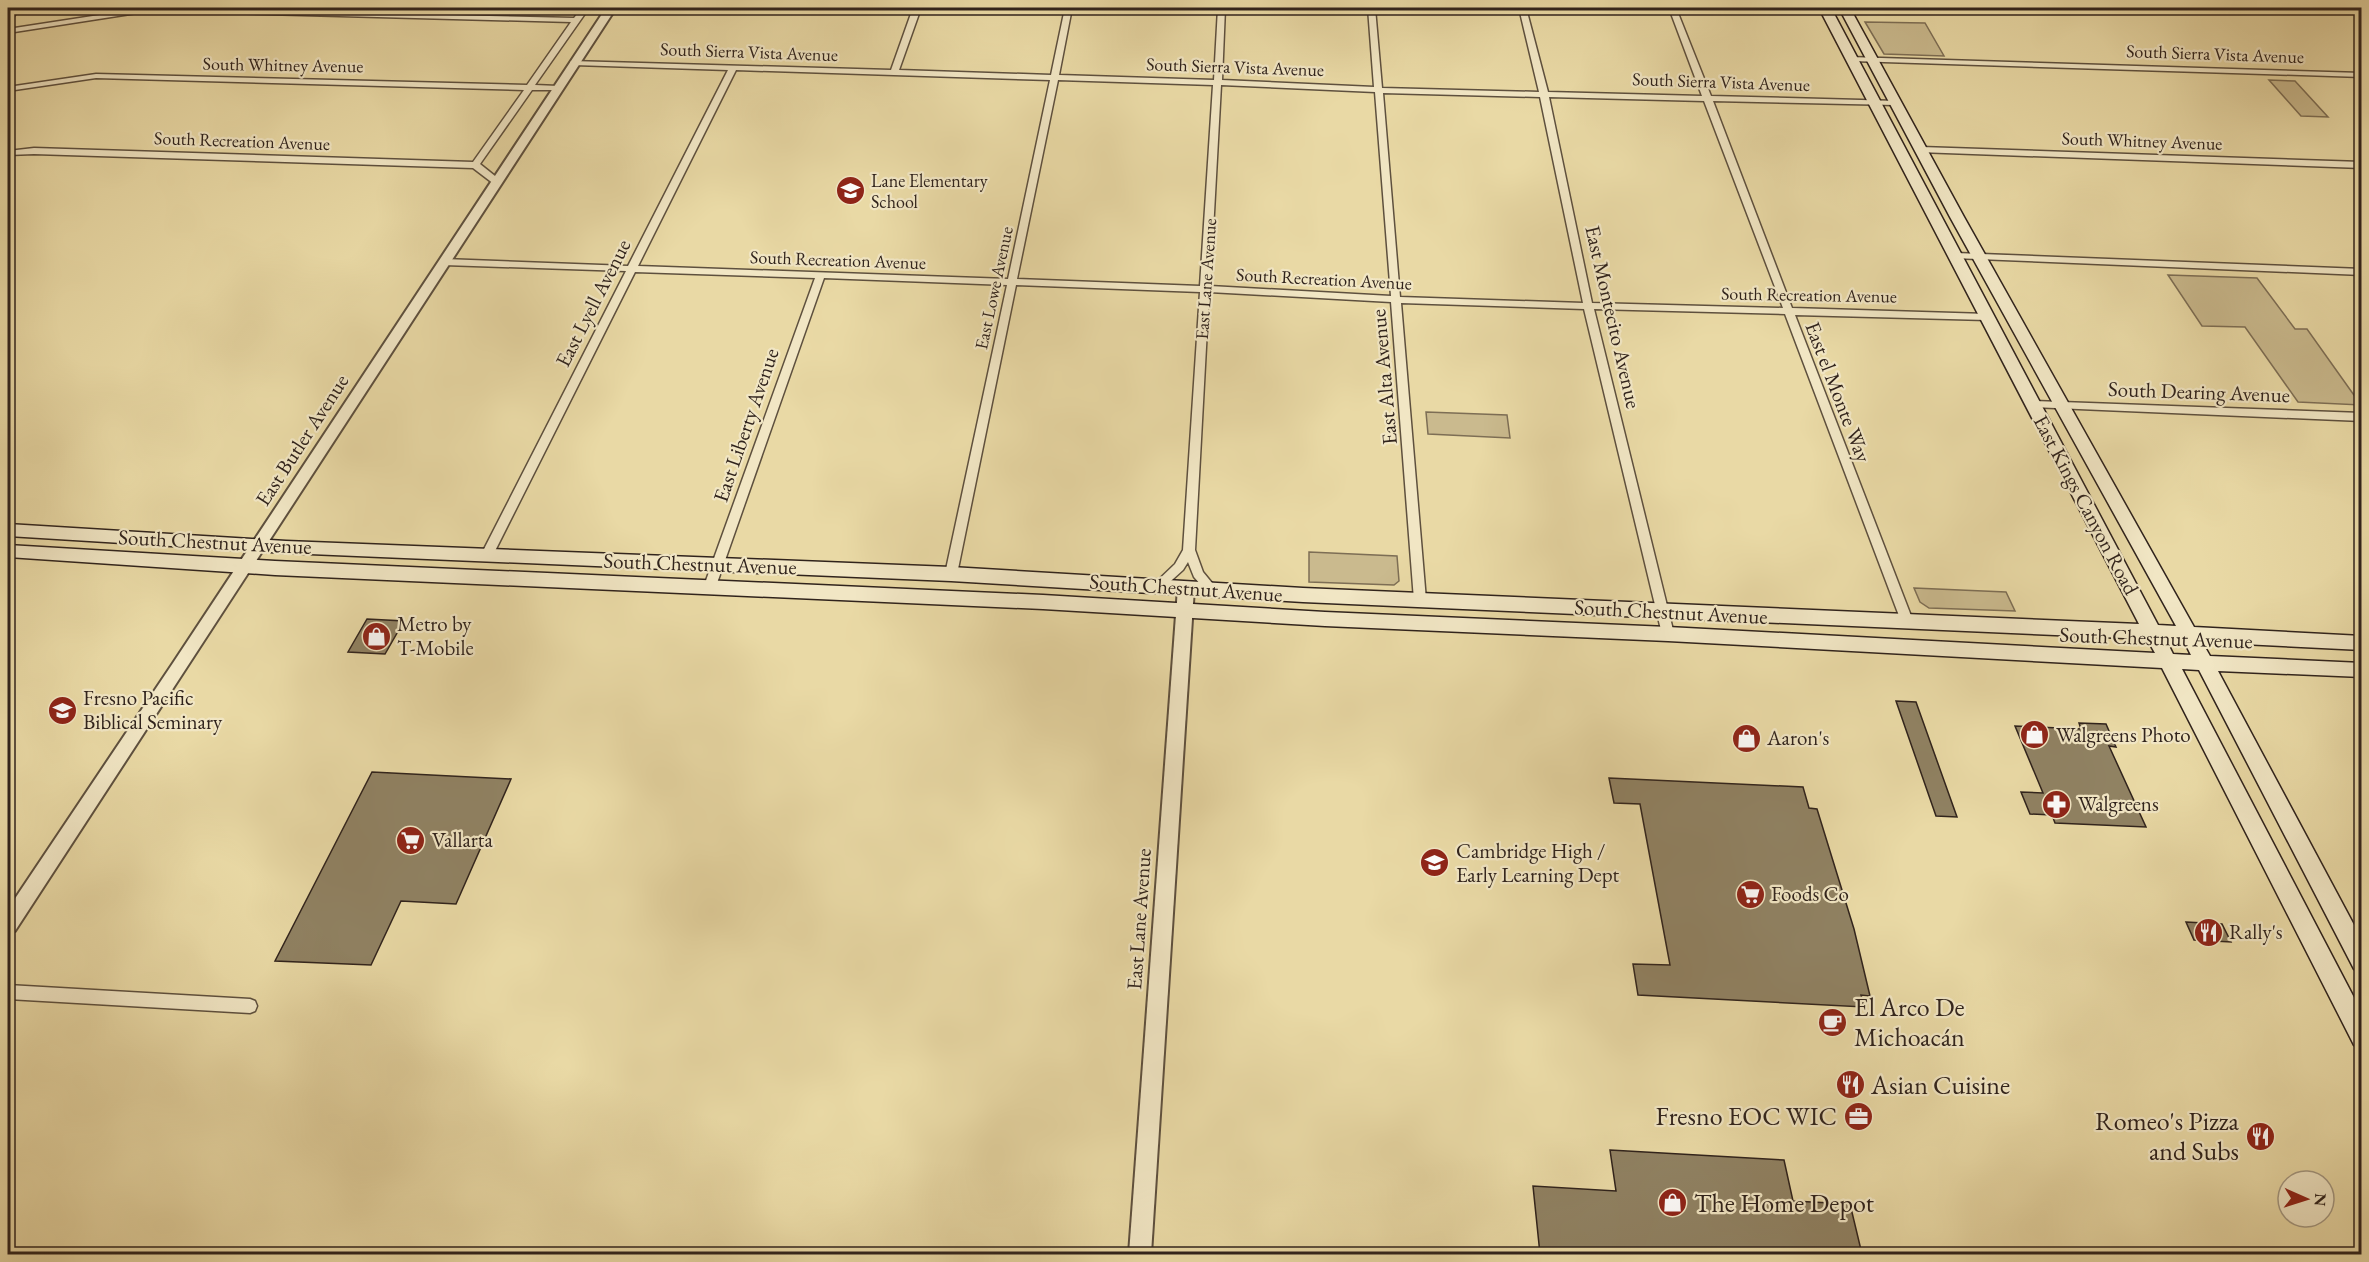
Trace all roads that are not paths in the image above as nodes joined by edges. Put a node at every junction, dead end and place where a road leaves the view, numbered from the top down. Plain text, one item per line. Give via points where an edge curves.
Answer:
1 (16, 8) edge
2 (151, 8) edge
3 (585, 8) edge
4 (611, 8) edge
5 (917, 8) edge
6 (1069, 8) edge
7 (1222, 8) edge
8 (1372, 8) edge
9 (1523, 8) edge
10 (1673, 8) edge
11 (1825, 8) edge
12 (1844, 8) edge
13 (8, 18) edge
14 (577, 20) junction
15 (8, 31) edge
16 (1852, 59) junction
17 (1872, 60) junction
18 (574, 63) junction
19 (733, 68) junction
20 (894, 72) junction
21 (2361, 75) edge
22 (1054, 79) junction
23 (1219, 83) junction
24 (531, 88) junction
25 (558, 88) junction
26 (8, 89) edge
27 (1377, 90) junction
28 (1544, 93) junction
29 (1708, 98) junction
30 (1875, 102) junction
31 (1895, 103) junction
32 (1921, 150) junction
33 (8, 153) edge
34 (475, 165) junction
35 (2361, 165) edge
36 (497, 182) junction
37 (1956, 256) junction
38 (1980, 257) junction
39 (444, 262) junction
40 (630, 269) junction
41 (2361, 272) edge
42 (820, 276) junction
43 (1012, 283) junction
44 (1205, 289) junction
45 (1396, 299) junction
46 (1588, 306) junction
47 (1787, 310) junction
48 (1987, 317) junction
49 (2034, 405) junction
50 (2064, 406) junction
51 (2361, 417) edge
52 (8, 530) edge
53 (260, 545) junction
54 (1189, 550) junction
55 (8, 551) edge
56 (487, 555) junction
57 (718, 565) junction
58 (245, 566) junction
59 (951, 574) junction
60 (1017, 578) junction
61 (710, 586) junction
62 (1158, 586) junction
63 (1186, 588) junction
64 (1211, 589) junction
65 (884, 594) junction
66 (1420, 600) junction
67 (1185, 610) junction
68 (1663, 610) junction
69 (1906, 621) junction
70 (2152, 632) junction
71 (1668, 633) junction
72 (2189, 634) junction
73 (1781, 640) junction
74 (2361, 643) edge
75 (2167, 660) junction
76 (2204, 662) junction
77 (2361, 670) edge
78 (8, 925) edge
79 (2361, 962) edge
80 (8, 992) edge
81 (250, 1006) dead end
82 (2361, 1036) edge
83 (1140, 1254) edge

1 - 13 street
2 - 14 street
2 - 15 street
3 - 14 street
4 - 18 street, East Butler Avenue
5 - 20 street
6 - 22 street, East Lowe Avenue
7 - 23 street, East Lane Avenue
8 - 27 street, East Alta Avenue
9 - 28 street, East Montecito Avenue
10 - 29 street, East el Monte Way
11 - 16 main road, East Kings Canyon Road
12 - 17 main road, East Kings Canyon Road
14 - 24 street
16 - 17 street, South Sierra Vista Avenue
16 - 30 main road, East Kings Canyon Road
17 - 21 street, South Sierra Vista Avenue
17 - 31 main road, East Kings Canyon Road
18 - 19 street, South Sierra Vista Avenue
18 - 25 street, East Butler Avenue
19 - 20 street, South Sierra Vista Avenue
19 - 40 street, East Lyell Avenue
20 - 22 street, South Sierra Vista Avenue
22 - 23 street, South Sierra Vista Avenue
22 - 43 street, East Lowe Avenue
23 - 27 street, South Sierra Vista Avenue
23 - 44 street, East Lane Avenue
24 - 25 street, South Whitney Avenue
24 - 26 street, South Whitney Avenue via 96,76
24 - 34 street
25 - 36 street, East Butler Avenue
27 - 28 street, South Sierra Vista Avenue
27 - 45 street, East Alta Avenue
28 - 29 street, South Sierra Vista Avenue
28 - 46 street, East Montecito Avenue
29 - 30 street, South Sierra Vista Avenue
29 - 47 street, East el Monte Way
30 - 31 street, South Sierra Vista Avenue
30 - 37 main road, East Kings Canyon Road
31 - 32 main road, East Kings Canyon Road
32 - 35 street, South Whitney Avenue
32 - 38 main road, East Kings Canyon Road
33 - 34 street, South Recreation Avenue
34 - 36 street
36 - 39 street, East Butler Avenue
37 - 38 street
37 - 48 main road, East Kings Canyon Road
38 - 41 street
38 - 50 main road, East Kings Canyon Road
39 - 40 street, South Recreation Avenue
39 - 53 street, East Butler Avenue
40 - 42 street, South Recreation Avenue
40 - 56 street, East Lyell Avenue
42 - 43 street, South Recreation Avenue
42 - 57 street, East Liberty Avenue
43 - 44 street, South Recreation Avenue
43 - 59 street, East Lowe Avenue
44 - 45 street, South Recreation Avenue
44 - 54 street, East Lane Avenue
45 - 46 street, South Recreation Avenue
45 - 66 street, East Alta Avenue
46 - 47 street, South Recreation Avenue
46 - 68 street, East Montecito Avenue
47 - 48 street, South Recreation Avenue
47 - 69 street, East el Monte Way
48 - 49 main road, East Kings Canyon Road
49 - 50 street, South Dearing Avenue
49 - 70 main road, East Kings Canyon Road
50 - 51 street, South Dearing Avenue
50 - 72 main road, East Kings Canyon Road
52 - 53 main road, South Chestnut Avenue
53 - 56 main road, South Chestnut Avenue
53 - 58 street, East Butler Avenue
54 - 62 street via 1179,567
54 - 64 street, East Lane Avenue via 1198,574
55 - 58 main road, South Chestnut Avenue
56 - 57 main road, South Chestnut Avenue
57 - 59 main road, South Chestnut Avenue
57 - 61 street, East Liberty Avenue
58 - 61 main road, South Chestnut Avenue
58 - 78 street, East Butler Avenue
59 - 60 main road, South Chestnut Avenue
60 - 62 main road, South Chestnut Avenue
60 - 65 main road via 1008,588 901,583
61 - 65 main road, South Chestnut Avenue
62 - 63 main road, South Chestnut Avenue
63 - 64 main road, South Chestnut Avenue
63 - 67 street, East Lane Avenue
64 - 66 main road, South Chestnut Avenue
65 - 67 main road, South Chestnut Avenue
66 - 68 main road, South Chestnut Avenue
67 - 71 main road, South Chestnut Avenue
67 - 83 street, East Lane Avenue
68 - 69 main road, South Chestnut Avenue
68 - 71 street, East Montecito Avenue
69 - 70 main road, South Chestnut Avenue
69 - 73 main road via 1886,631 1797,629 1785,633
70 - 72 main road, South Chestnut Avenue
70 - 75 main road, East Kings Canyon Road
71 - 73 main road, South Chestnut Avenue
72 - 74 main road, South Chestnut Avenue
72 - 76 main road, East Kings Canyon Road
73 - 75 main road, South Chestnut Avenue
75 - 76 main road, South Chestnut Avenue
75 - 82 main road, East Kings Canyon Road
76 - 77 main road, South Chestnut Avenue
76 - 79 main road, East Kings Canyon Road
80 - 81 street

